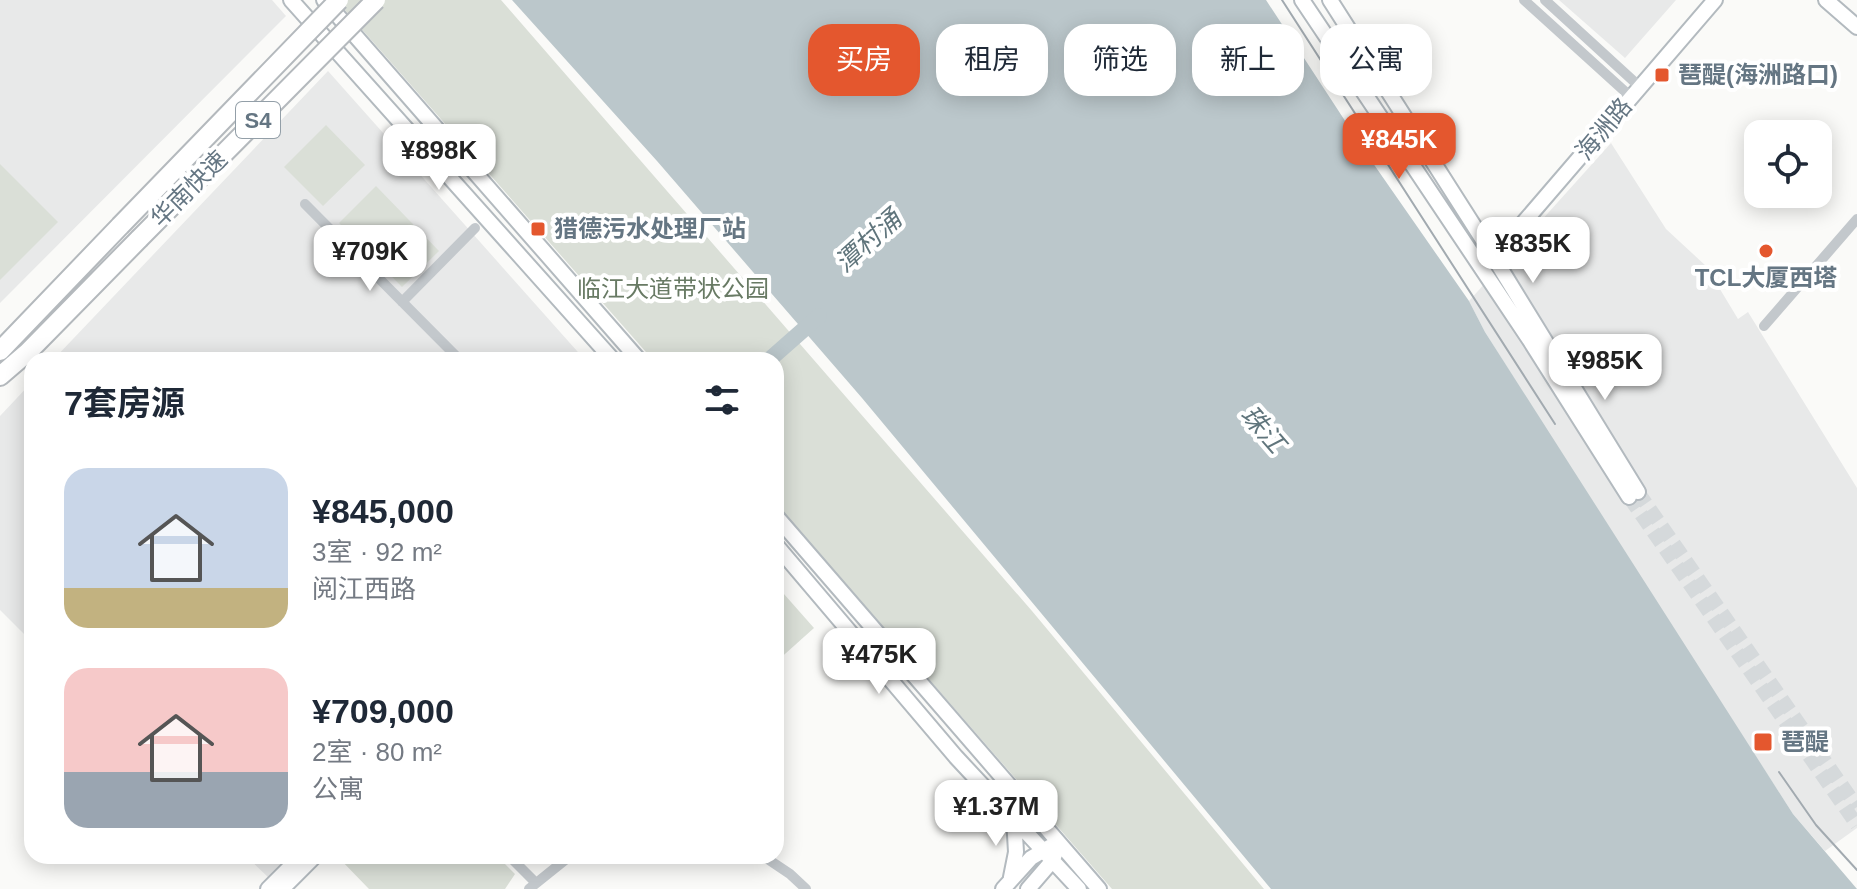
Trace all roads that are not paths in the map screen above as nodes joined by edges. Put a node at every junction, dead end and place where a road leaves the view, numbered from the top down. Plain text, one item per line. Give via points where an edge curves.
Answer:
1 (291, 0) edge
2 (324, 0) edge
3 (339, 0) edge
4 (376, 0) edge
5 (1302, 0) edge
6 (1330, 0) edge
7 (1341, 0) edge
8 (1524, 0) edge
9 (1545, 0) edge
10 (1702, 0) edge
11 (1715, 0) edge
12 (1826, 0) edge
13 (1342, 17) junction
14 (1857, 27) edge
15 (1682, 31) junction
16 (1632, 89) junction
17 (305, 204) dead end
18 (1857, 219) edge
19 (475, 228) dead end
20 (1491, 253) junction
21 (49, 302) junction
22 (402, 302) junction
23 (70, 310) junction
24 (1764, 326) dead end
25 (0, 335) edge
26 (0, 351) edge
27 (25, 352) edge
28 (38, 352) edge
29 (452, 352) edge
30 (606, 352) edge
31 (632, 352) edge
32 (24, 353) edge
33 (24, 368) edge
34 (0, 376) edge
35 (0, 391) edge
36 (784, 525) edge
37 (803, 547) junction
38 (784, 554) edge
39 (788, 559) junction
40 (970, 741) junction
41 (956, 757) junction
42 (1014, 818) junction
43 (1059, 843) junction
44 (1048, 855) junction
45 (293, 864) edge
46 (307, 864) edge
47 (515, 864) edge
48 (560, 864) edge
49 (775, 864) edge
50 (532, 886) edge
51 (1010, 887) edge
52 (268, 889) edge
53 (282, 889) edge
54 (806, 889) edge
55 (1028, 889) edge
56 (1079, 889) edge
57 (1099, 889) edge

1 - 30 main road
2 - 31 main road
3 - 21 highway, 华南快速 / S4, bridge
4 - 23 highway, 华南快速 / S4, bridge
5 - 20 main road via 1633,494
6 - 13 main road
7 - 13 street
8 - 16 street
9 - 16 street
10 - 15 main road, 海洲路
11 - 15 main road, 海洲路
12 - 14 main road
13 - 20 main road
15 - 16 main road, 海洲路
16 - 20 main road, 海洲路
17 - 22 street
18 - 24 street
19 - 22 street
21 - 25 highway
21 - 26 highway, 华南快速 / S4
22 - 29 street
23 - 27 highway, 华南快速 / S4
23 - 28 highway
32 - 34 highway, 华南快速 / S4
33 - 35 highway
36 - 37 main road
37 - 39 main road via 793,544
37 - 40 main road
38 - 39 main road
39 - 41 main road
40 - 41 main road via 969,757
40 - 43 main road
41 - 42 main road
42 - 44 main road
42 - 51 main road
43 - 44 main road
43 - 57 main road
44 - 51 main road
44 - 55 main road
44 - 56 main road
45 - 52 main road
46 - 53 main road
47 - 50 street
48 - 50 street
49 - 54 street

